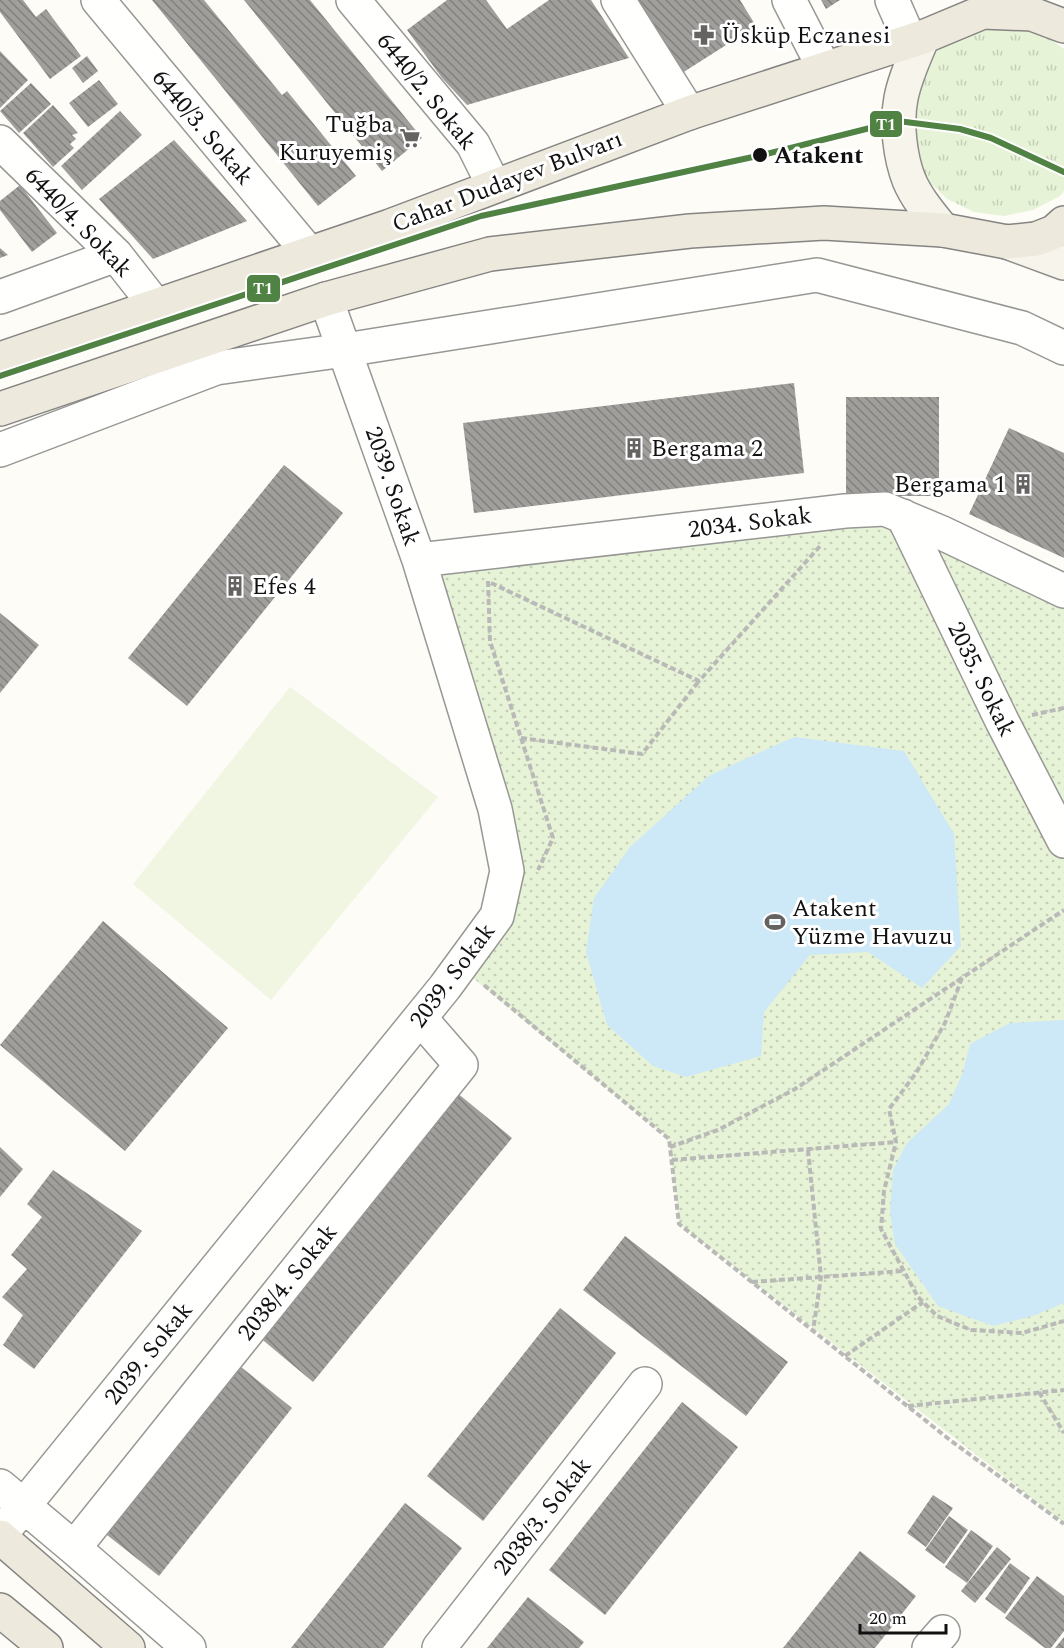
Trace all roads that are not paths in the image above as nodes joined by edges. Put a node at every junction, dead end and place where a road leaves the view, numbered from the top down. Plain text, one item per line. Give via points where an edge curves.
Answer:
1 (98, 0) edge
2 (618, 0) edge
3 (789, 0) edge
4 (892, 0) edge
5 (1013, 0) edge
6 (366, 4) edge
7 (982, 12) junction
8 (1064, 26) edge
9 (916, 39) junction
10 (824, 68) junction
11 (689, 113) junction
12 (0, 142) edge
13 (494, 186) junction
14 (1064, 223) edge
15 (943, 230) junction
16 (1007, 242) junction
17 (309, 253) junction
18 (116, 255) junction
19 (1064, 263) edge
20 (0, 297) edge
21 (326, 299) junction
22 (156, 306) junction
23 (1064, 348) edge
24 (345, 350) junction
25 (0, 359) edge
26 (0, 409) edge
27 (0, 450) edge
28 (903, 516) junction
29 (435, 558) junction
30 (1064, 591) edge
31 (1064, 841) edge
32 (420, 1018) junction
33 (645, 1384) dead end
34 (12, 1496) edge
35 (0, 1536) edge
36 (74, 1548) junction
37 (0, 1610) edge
38 (46, 1648) edge
39 (128, 1648) edge
40 (189, 1648) edge
41 (439, 1648) edge

1 - 17 street, 6440/3. Sokak
2 - 11 street
3 - 10 street
4 - 9 street
5 - 7 main road, Cahar Dudayev Bulvarı
6 - 13 street, 6440/2. Sokak via 473,144
7 - 8 main road via 1032,14
7 - 9 main road, Cahar Dudayev Bulvarı
9 - 10 main road, Cahar Dudayev Bulvarı
9 - 15 main road via 901,97 899,138 909,180
10 - 11 main road, Cahar Dudayev Bulvarı
11 - 13 main road, Cahar Dudayev Bulvarı
12 - 18 street, 6440/4. Sokak
13 - 17 main road, Cahar Dudayev Bulvarı
14 - 16 main road via 1036,239
15 - 16 main road
15 - 21 main road via 824,223 690,231 490,254
16 - 19 main road
17 - 22 main road, Cahar Dudayev Bulvarı
18 - 20 street
18 - 22 street, 6440/4. Sokak
21 - 24 street, 2039. Sokak
21 - 26 main road
22 - 25 main road, Cahar Dudayev Bulvarı
23 - 24 street via 1022,328 816,275
24 - 27 street via 216,368
24 - 29 street, 2039. Sokak
28 - 29 street, 2034. Sokak via 885,509 845,511
28 - 30 street, 2034. Sokak
28 - 31 street, 2035. Sokak
29 - 32 street, 2039. Sokak via 507,872 497,916
32 - 34 street, 2039. Sokak
32 - 36 street, 2038/4. Sokak via 461,1065
33 - 41 street, 2038/3. Sokak
34 - 35 street, 2039. Sokak
34 - 36 street
35 - 39 main road
36 - 40 street
37 - 38 main road

